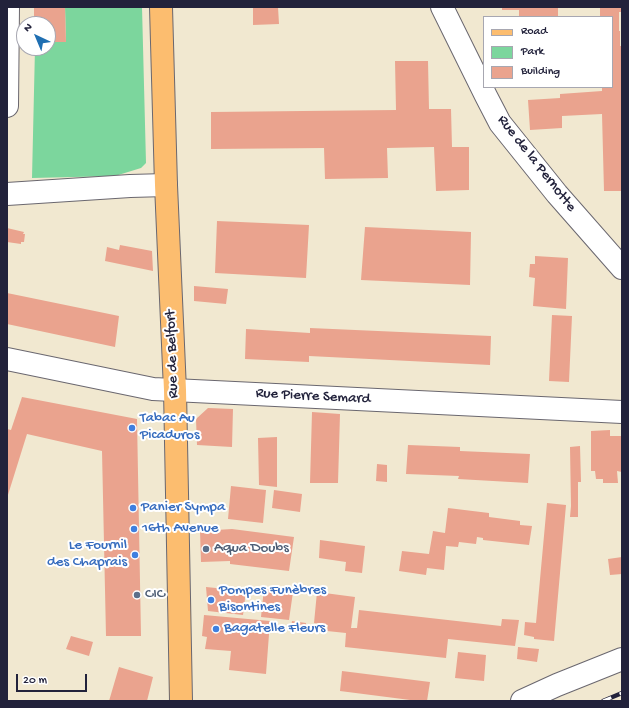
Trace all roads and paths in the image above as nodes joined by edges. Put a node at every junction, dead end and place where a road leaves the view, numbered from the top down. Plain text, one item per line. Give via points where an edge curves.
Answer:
1 (8, 7) edge
2 (161, 7) edge
3 (442, 7) edge
4 (7, 106) edge
5 (166, 185) junction
6 (7, 194) edge
7 (622, 268) edge
8 (7, 359) edge
9 (175, 390) junction
10 (622, 412) edge
11 (622, 659) edge
12 (181, 701) edge
13 (522, 701) edge

1 - 4 street
2 - 5 main road, Rue de Belfort
3 - 7 street, Rue de la Pernotte via 500,123 557,194
5 - 6 street
5 - 9 main road, Rue de Belfort
8 - 9 street, Rue Pierre Semard via 153,389
9 - 10 street, Rue Pierre Semard
9 - 12 main road, Rue de Belfort
11 - 13 street

